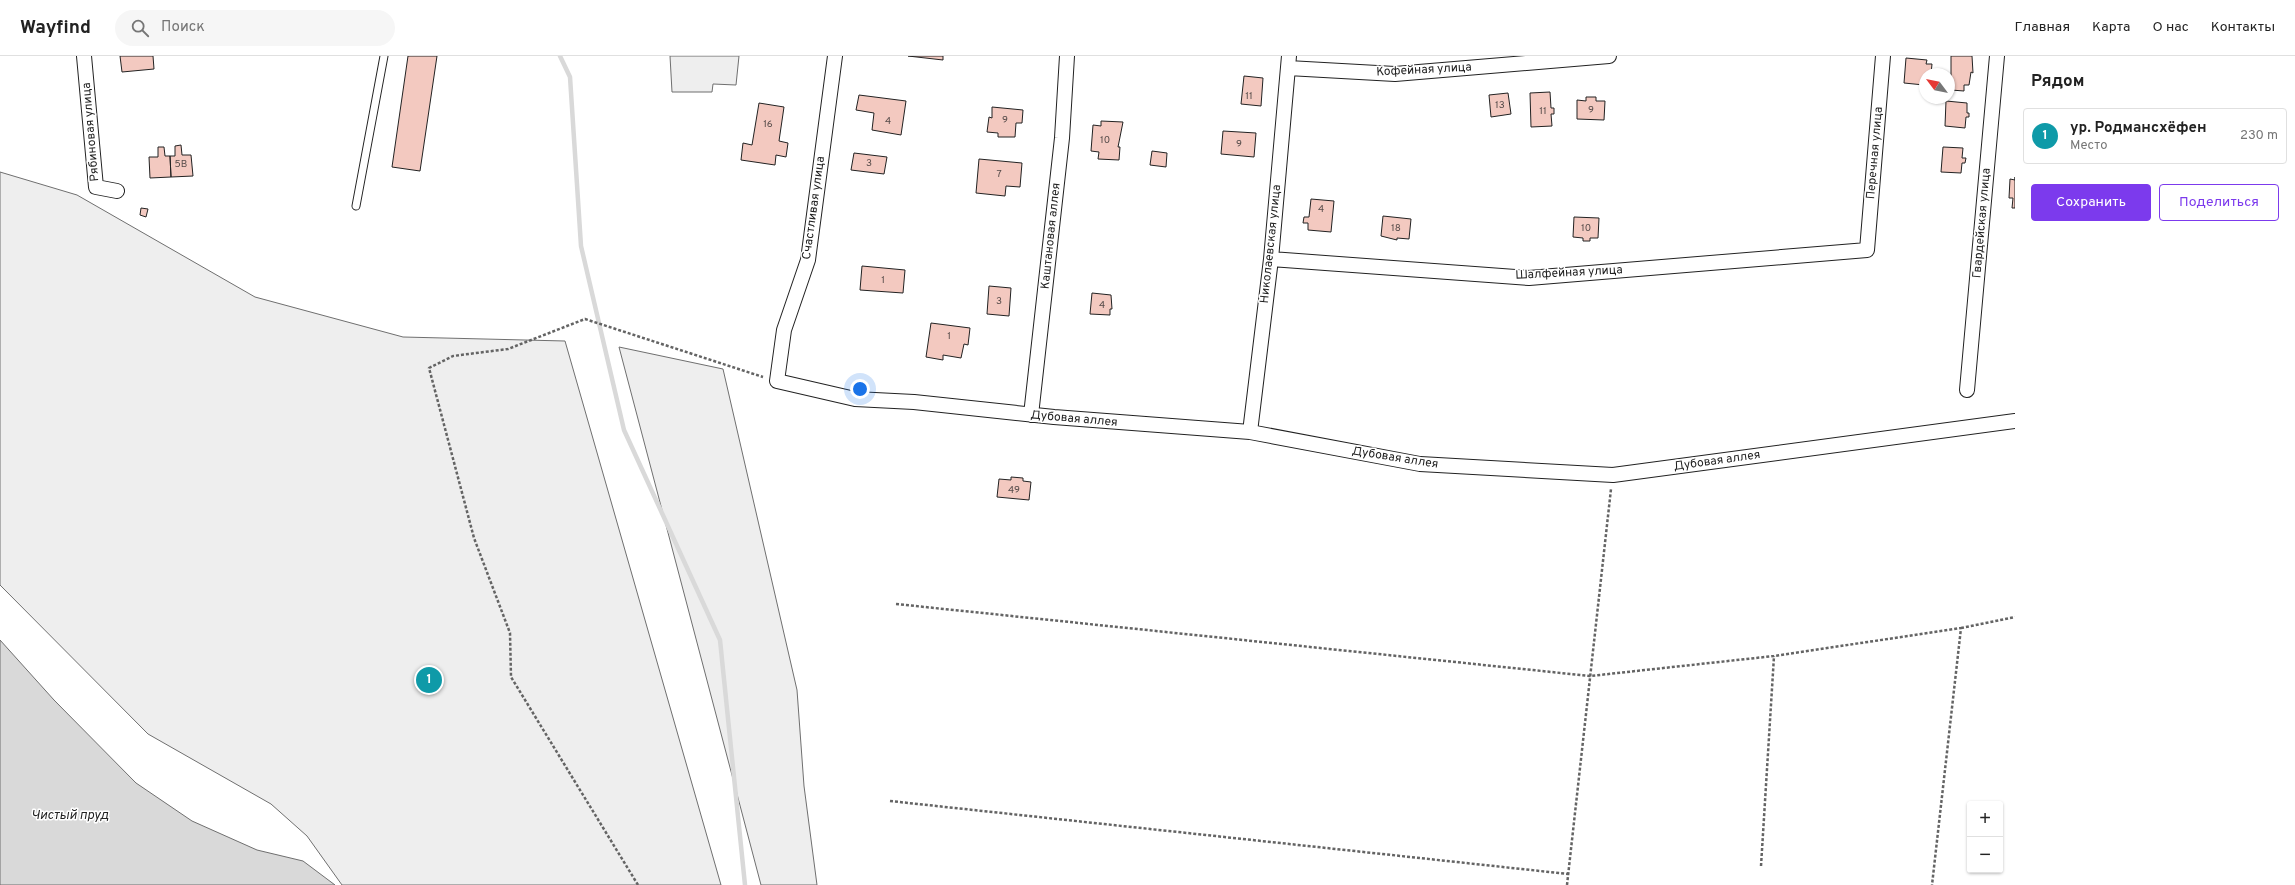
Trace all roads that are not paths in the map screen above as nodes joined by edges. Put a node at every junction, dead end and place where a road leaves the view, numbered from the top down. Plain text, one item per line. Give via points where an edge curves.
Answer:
1 (84, 56) edge
2 (384, 56) edge
3 (835, 56) edge
4 (1067, 56) edge
5 (1609, 56) edge
6 (1882, 56) edge
7 (1997, 56) edge
8 (1288, 62) edge
9 (117, 190) dead end
10 (356, 206) dead end
11 (1867, 250) joint
12 (1271, 259) junction
13 (777, 381) joint
14 (1967, 390) dead end
15 (1031, 415) junction
16 (2015, 421) edge
17 (1250, 432) junction

1 - 9 street, Рябиновая улица via 96,187
2 - 10 lane
3 - 13 street, Счастливая улица via 808,260 784,330
4 - 15 street, Каштановая аллея via 1062,138
5 - 8 street, Кофейная улица via 1394,74
6 - 11 street, Перечная улица
7 - 14 street, Гвардейская улица
8 - 12 street, Николаевская улица
11 - 12 street, Шалфейная улица via 1529,278
12 - 17 street, Николаевская улица
13 - 15 street, Дубовая аллея via 855,399 914,402
15 - 17 street, Дубовая аллея
16 - 17 street, Дубовая аллея via 1613,475 1420,464

